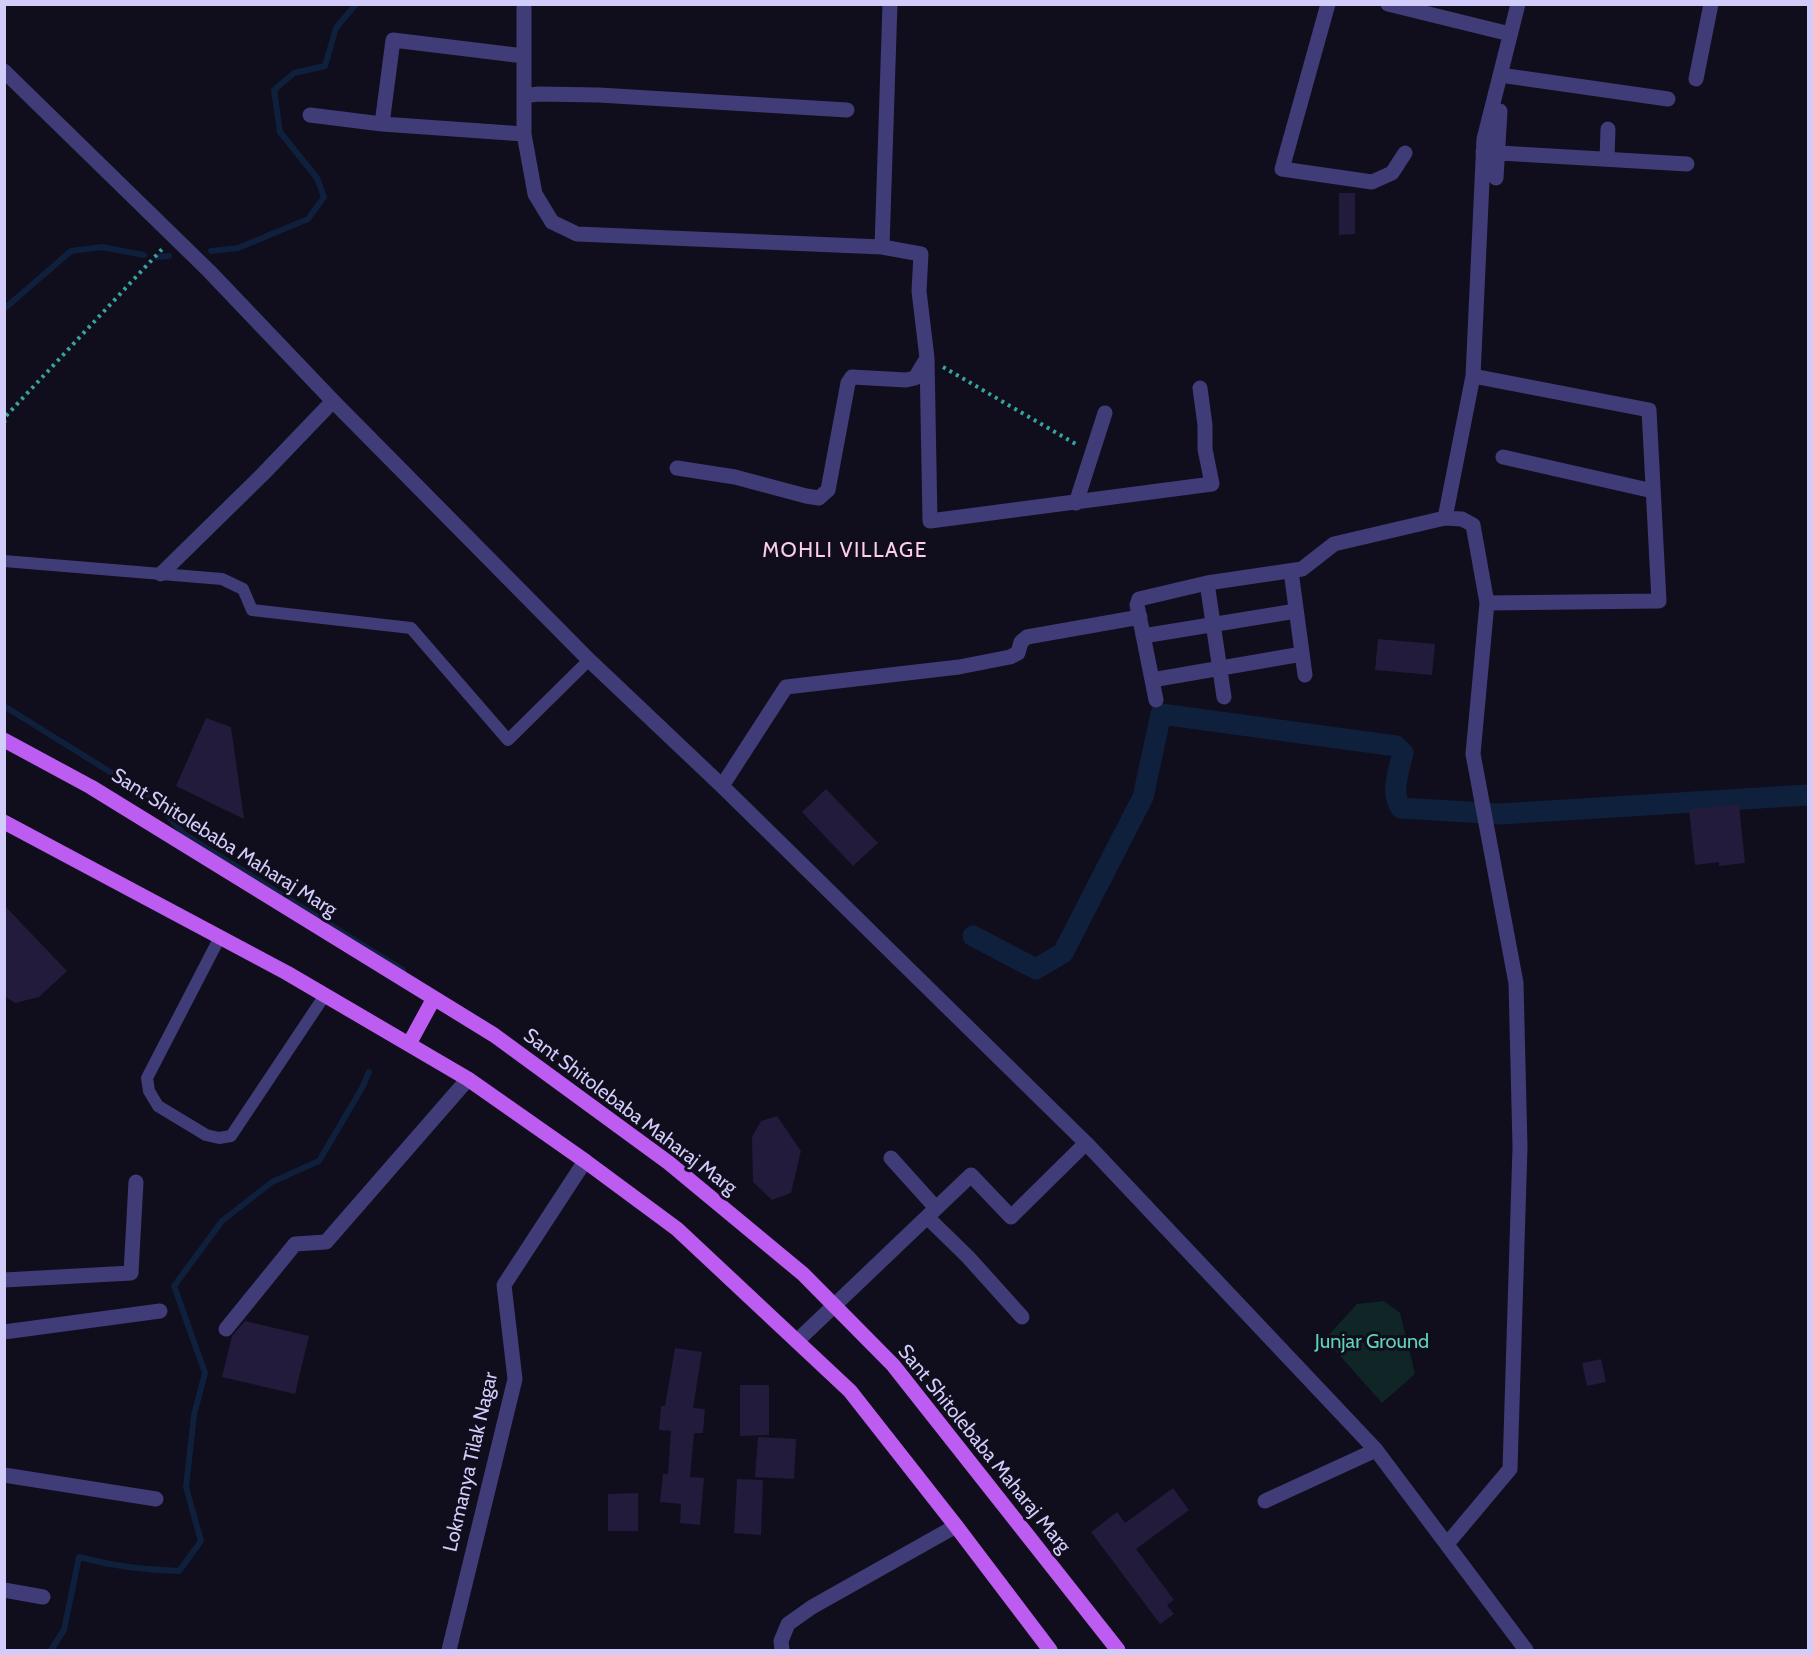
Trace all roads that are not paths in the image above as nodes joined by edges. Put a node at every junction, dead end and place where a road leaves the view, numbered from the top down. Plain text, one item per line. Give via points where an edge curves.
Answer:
1 (524, 4) edge
2 (890, 4) edge
3 (1328, 4) edge
4 (1388, 4) edge
5 (1518, 4) edge
6 (1711, 4) edge
7 (1510, 34) junction
8 (524, 56) junction
9 (4, 71) edge
10 (1500, 75) junction
11 (1696, 79) dead end
12 (524, 96) junction
13 (1668, 99) dead end
14 (847, 110) dead end
15 (1500, 111) dead end
16 (309, 115) dead end
17 (382, 124) junction
18 (1608, 129) dead end
19 (524, 134) junction
20 (1490, 152) junction
21 (1405, 153) dead end
22 (1607, 159) junction
23 (1687, 164) dead end
24 (1496, 178) dead end
25 (882, 247) junction
26 (927, 358) junction
27 (1473, 376) junction
28 (1200, 388) dead end
29 (333, 401) junction
30 (1105, 413) dead end
31 (1503, 457) dead end
32 (677, 468) dead end
33 (1653, 491) junction
34 (1076, 503) junction
35 (1445, 518) junction
36 (4, 561) edge
37 (1290, 571) junction
38 (161, 574) junction
39 (1207, 584) junction
40 (1487, 603) junction
41 (1296, 611) junction
42 (1140, 617) junction
43 (1213, 626) junction
44 (1143, 636) junction
45 (1302, 654) junction
46 (589, 660) junction
47 (1218, 667) junction
48 (1305, 675) dead end
49 (1152, 680) junction
50 (1224, 698) dead end
51 (1156, 700) dead end
52 (4, 740) edge
53 (722, 786) junction
54 (4, 822) edge
55 (220, 937) junction
56 (325, 995) junction
57 (434, 998) junction
58 (409, 1044) junction
59 (468, 1079) junction
60 (1086, 1143) junction
61 (891, 1158) dead end
62 (585, 1161) junction
63 (136, 1182) dead end
64 (931, 1213) junction
65 (4, 1280) edge
66 (834, 1305) junction
67 (160, 1311) dead end
68 (1022, 1317) dead end
69 (226, 1329) dead end
70 (4, 1332) edge
71 (797, 1341) junction
72 (1376, 1449) junction
73 (4, 1475) edge
74 (156, 1499) dead end
75 (1265, 1501) dead end
76 (956, 1526) junction
77 (1447, 1544) junction
78 (4, 1590) edge
79 (43, 1597) dead end
80 (449, 1650) edge
81 (782, 1650) edge
82 (1050, 1650) edge
83 (1118, 1650) edge
84 (1526, 1650) edge

1 - 8 street
2 - 25 street
3 - 21 street via 1282,169 1372,183 1392,173
4 - 7 street
5 - 7 street
6 - 11 street
7 - 10 street
8 - 12 street
8 - 17 street via 393,40
9 - 29 street via 208,271
10 - 13 street
10 - 20 street via 1484,139
12 - 14 street via 599,95
12 - 19 street
15 - 20 street
16 - 17 street
17 - 19 street
18 - 22 street
19 - 25 street via 535,194 552,222 577,234
20 - 22 street
20 - 24 street
20 - 27 street
22 - 23 street
25 - 26 street via 921,254 919,291
26 - 32 street via 915,378 852,377 828,490 819,498 735,477
26 - 34 street via 930,521
27 - 33 street via 1649,410
27 - 35 street
28 - 34 street via 1212,484
29 - 38 street
29 - 46 street
30 - 34 street
31 - 33 street
33 - 40 street via 1659,601
35 - 37 street via 1334,544 1302,569
35 - 40 street via 1462,519 1473,525
36 - 38 lane
37 - 39 street
37 - 41 street
38 - 46 lane via 222,579 243,590 252,610 411,628 508,740
39 - 42 street via 1139,598
39 - 43 street
40 - 77 street via 1473,754 1516,982 1520,1147 1510,1469
41 - 43 street
41 - 45 street
42 - 44 street
42 - 53 street via 1027,637 1018,653 1010,657 959,667 786,687
43 - 44 street
43 - 47 street
44 - 49 street
45 - 47 street
45 - 48 street
46 - 53 street
47 - 49 street
47 - 50 street
49 - 51 street
52 - 57 main road, Sant Shitolebaba Maharaj Marg via 92,787
53 - 60 street
54 - 55 main road
55 - 56 main road
55 - 56 lane via 147,1078 158,1106 206,1135 231,1136
56 - 58 main road
57 - 58 main road
57 - 66 main road, Sant Shitolebaba Maharaj Marg via 494,1035 669,1163
58 - 59 main road
59 - 62 main road
59 - 69 street via 326,1242 295,1244
60 - 64 street via 1011,1217 971,1175
60 - 72 street
61 - 64 street
62 - 71 main road via 677,1229
62 - 80 street, Lokmanya Tilak Nagar via 504,1285 515,1379
63 - 65 street via 130,1273
64 - 66 street
64 - 68 street
66 - 71 street
66 - 83 main road, Sant Shitolebaba Maharaj Marg via 893,1365
67 - 70 street
71 - 76 main road via 850,1391
72 - 75 street
72 - 77 street
73 - 74 street
76 - 81 street via 788,1624
76 - 82 main road
77 - 84 street
78 - 79 street

